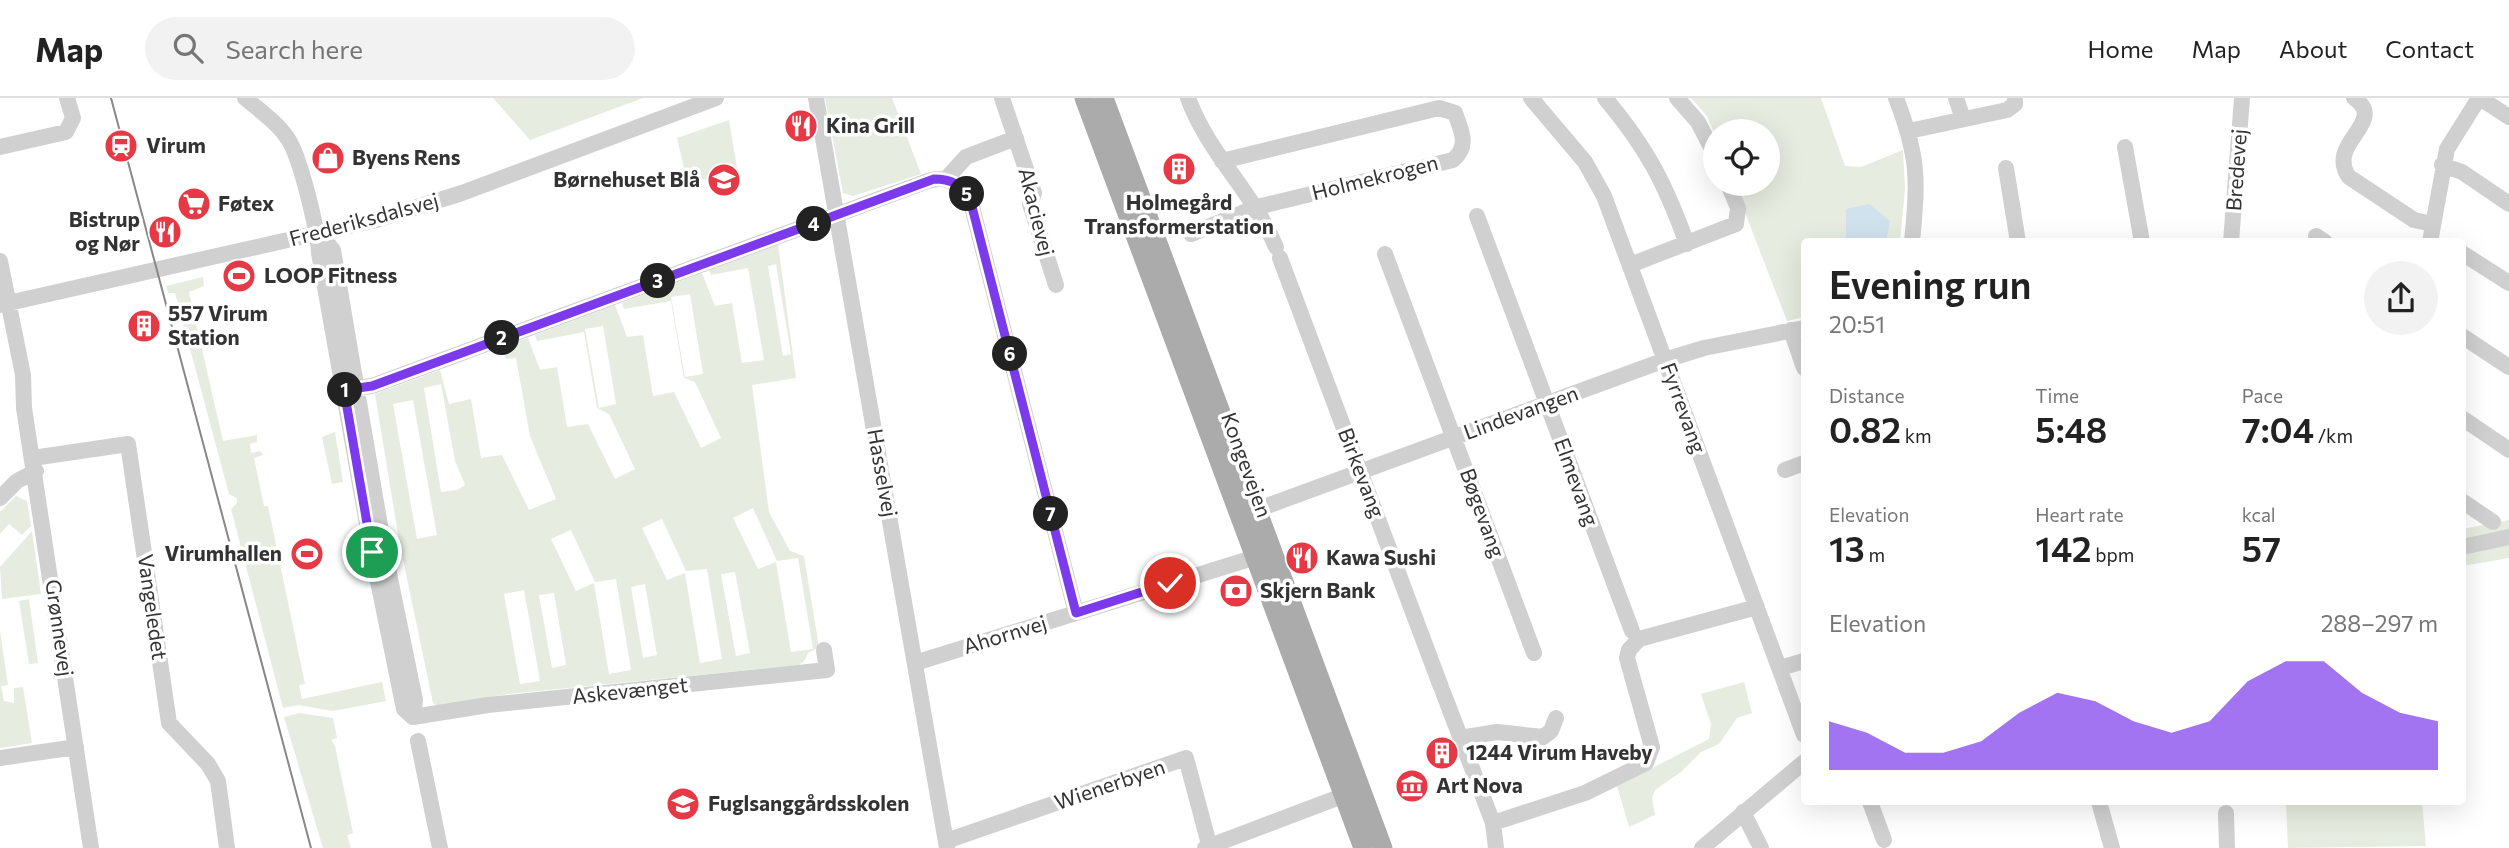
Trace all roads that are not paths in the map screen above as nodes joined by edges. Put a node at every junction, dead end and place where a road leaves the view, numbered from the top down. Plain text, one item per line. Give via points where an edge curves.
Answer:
1 (67, 98) edge
2 (696, 98) edge
3 (716, 98) edge
4 (816, 98) edge
5 (1002, 98) edge
6 (1084, 98) edge
7 (1104, 98) edge
8 (1188, 98) edge
9 (1531, 98) edge
10 (1605, 98) edge
11 (1677, 98) edge
12 (1896, 98) edge
13 (1956, 98) edge
14 (2015, 98) edge
15 (2242, 98) edge
16 (2354, 98) edge
17 (2480, 98) edge
18 (248, 99) edge
19 (2509, 117) edge
20 (1963, 119) junction
21 (1909, 131) junction
22 (1703, 132) edge
23 (1016, 138) junction
24 (2125, 147) dead end
25 (0, 148) edge
26 (1222, 161) junction
27 (2442, 165) junction
28 (2006, 168) dead end
29 (946, 179) junction
30 (1733, 196) edge
31 (2509, 204) edge
32 (1257, 207) junction
33 (837, 215) junction
34 (1477, 216) dead end
35 (2432, 224) junction
36 (317, 228) junction
37 (1191, 234) dead end
38 (1913, 238) edge
39 (2017, 238) edge
40 (2141, 238) edge
41 (2231, 238) edge
42 (2430, 238) edge
43 (1687, 244) junction
44 (1385, 254) dead end
45 (2466, 256) edge
46 (0, 261) edge
47 (1630, 265) junction
48 (2509, 283) edge
49 (1056, 285) dead end
50 (3, 303) edge
51 (1798, 329) edge
52 (2466, 339) edge
53 (1801, 348) edge
54 (1665, 359) junction
55 (2509, 367) edge
56 (351, 389) junction
57 (1547, 403) junction
58 (2466, 421) edge
59 (1454, 438) junction
60 (2509, 450) edge
61 (35, 464) junction
62 (1801, 464) edge
63 (1785, 470) dead end
64 (1361, 472) junction
65 (0, 498) edge
66 (2466, 504) edge
67 (1256, 510) junction
68 (2493, 522) dead end
69 (2509, 537) edge
70 (2466, 546) edge
71 (1256, 557) junction
72 (1757, 607) junction
73 (1076, 613) junction
74 (1632, 631) dead end
75 (824, 650) dead end
76 (1534, 653) dead end
77 (1801, 662) edge
78 (915, 663) junction
79 (1780, 668) junction
80 (1556, 718) dead end
81 (1801, 727) edge
82 (1460, 738) junction
83 (418, 741) dead end
84 (76, 747) junction
85 (0, 758) edge
86 (1801, 764) edge
87 (1345, 795) junction
88 (1871, 805) edge
89 (2100, 805) edge
90 (1743, 812) junction
91 (2226, 813) dead end
92 (1493, 823) junction
93 (1884, 840) dead end
94 (947, 844) edge
95 (1209, 847) edge
96 (91, 848) edge
97 (227, 848) edge
98 (440, 848) edge
99 (1363, 848) edge
100 (1383, 848) edge
101 (1496, 848) edge
102 (1702, 848) edge
103 (1760, 848) edge
104 (2112, 848) edge
105 (2227, 848) edge

1 - 25 street via 73,118 66,132
2 - 36 street, Frederiksdalsvej via 428,197
3 - 36 street, Frederiksdalsvej via 426,206
4 - 33 street, Hasselvej
5 - 23 street, Akacievej
6 - 71 main road, Kongevejen
7 - 67 main road, Kongevejen
8 - 26 street
9 - 47 street, Fyrrevang via 1585,162
10 - 43 street via 1656,167
11 - 22 street
12 - 21 street
13 - 20 street
14 - 20 street via 2007,110
15 - 41 street, Bredevej
16 - 35 street via 2365,112 2364,124 2343,151 2344,169 2349,177 2414,220
17 - 19 street
17 - 27 street via 2447,149
18 - 36 street via 289,139
20 - 21 street
21 - 38 street via 1918,197
23 - 29 street, Akacievej via 966,157
23 - 49 street, Akacievej via 1034,193 1030,204
24 - 40 street
26 - 32 street
26 - 32 street, Holmekrogen via 1439,108 1455,113 1465,141 1462,152 1453,159
27 - 31 street via 2462,172
27 - 35 street
28 - 39 street
29 - 33 street via 934,179
29 - 73 street via 964,189 970,199
30 - 43 street via 1738,208 1736,224
32 - 37 street, Holmekrogen
32 - 64 street, Birkevang
33 - 56 street via 372,386
33 - 78 street, Hasselvej
34 - 57 street, Elmevang
35 - 42 street
36 - 50 street, Frederiksdalsvej
36 - 56 street
43 - 47 street
44 - 59 street, Bøgevang
45 - 48 street
46 - 50 street, Grønnevej
47 - 54 street, Fyrrevang
50 - 61 street, Grønnevej via 23,375
51 - 53 street, Lindevangen
51 - 54 street, Lindevangen
52 - 55 street
54 - 57 street, Lindevangen
54 - 72 street, Fyrrevang
56 - 75 street, Askevænget via 396,674 404,709 413,717 827,670
57 - 59 street, Lindevangen
57 - 74 street, Elmevang
58 - 60 street
59 - 64 street, Lindevangen
59 - 76 street, Bøgevang
61 - 65 street
61 - 84 street, Grønnevej
61 - 97 street, Vangeledet via 128,444 169,723 218,781
62 - 63 street
64 - 67 street, Lindevangen
64 - 82 street, Birkevang
66 - 68 street
67 - 100 main road, Kongevejen
69 - 70 street
71 - 73 street, Ahornvej
71 - 87 main road, Kongevejen
72 - 79 street, Fyrrevang
72 - 92 street via 1639,639 1627,658 1652,747 1646,762 1585,793
73 - 78 street, Ahornvej
77 - 79 street
78 - 94 street, Hasselvej
79 - 81 street, Fyrrevang
80 - 82 street via 1544,737 1496,732
82 - 92 street, Birkevang
83 - 98 street
84 - 85 street
84 - 96 street, Grønnevej
86 - 90 street
87 - 95 street
87 - 99 main road, Kongevejen
88 - 93 street
89 - 104 street
90 - 102 street
90 - 103 street
91 - 105 street
92 - 101 street, Birkevang
94 - 95 street, Wienerbyen via 1186,758

